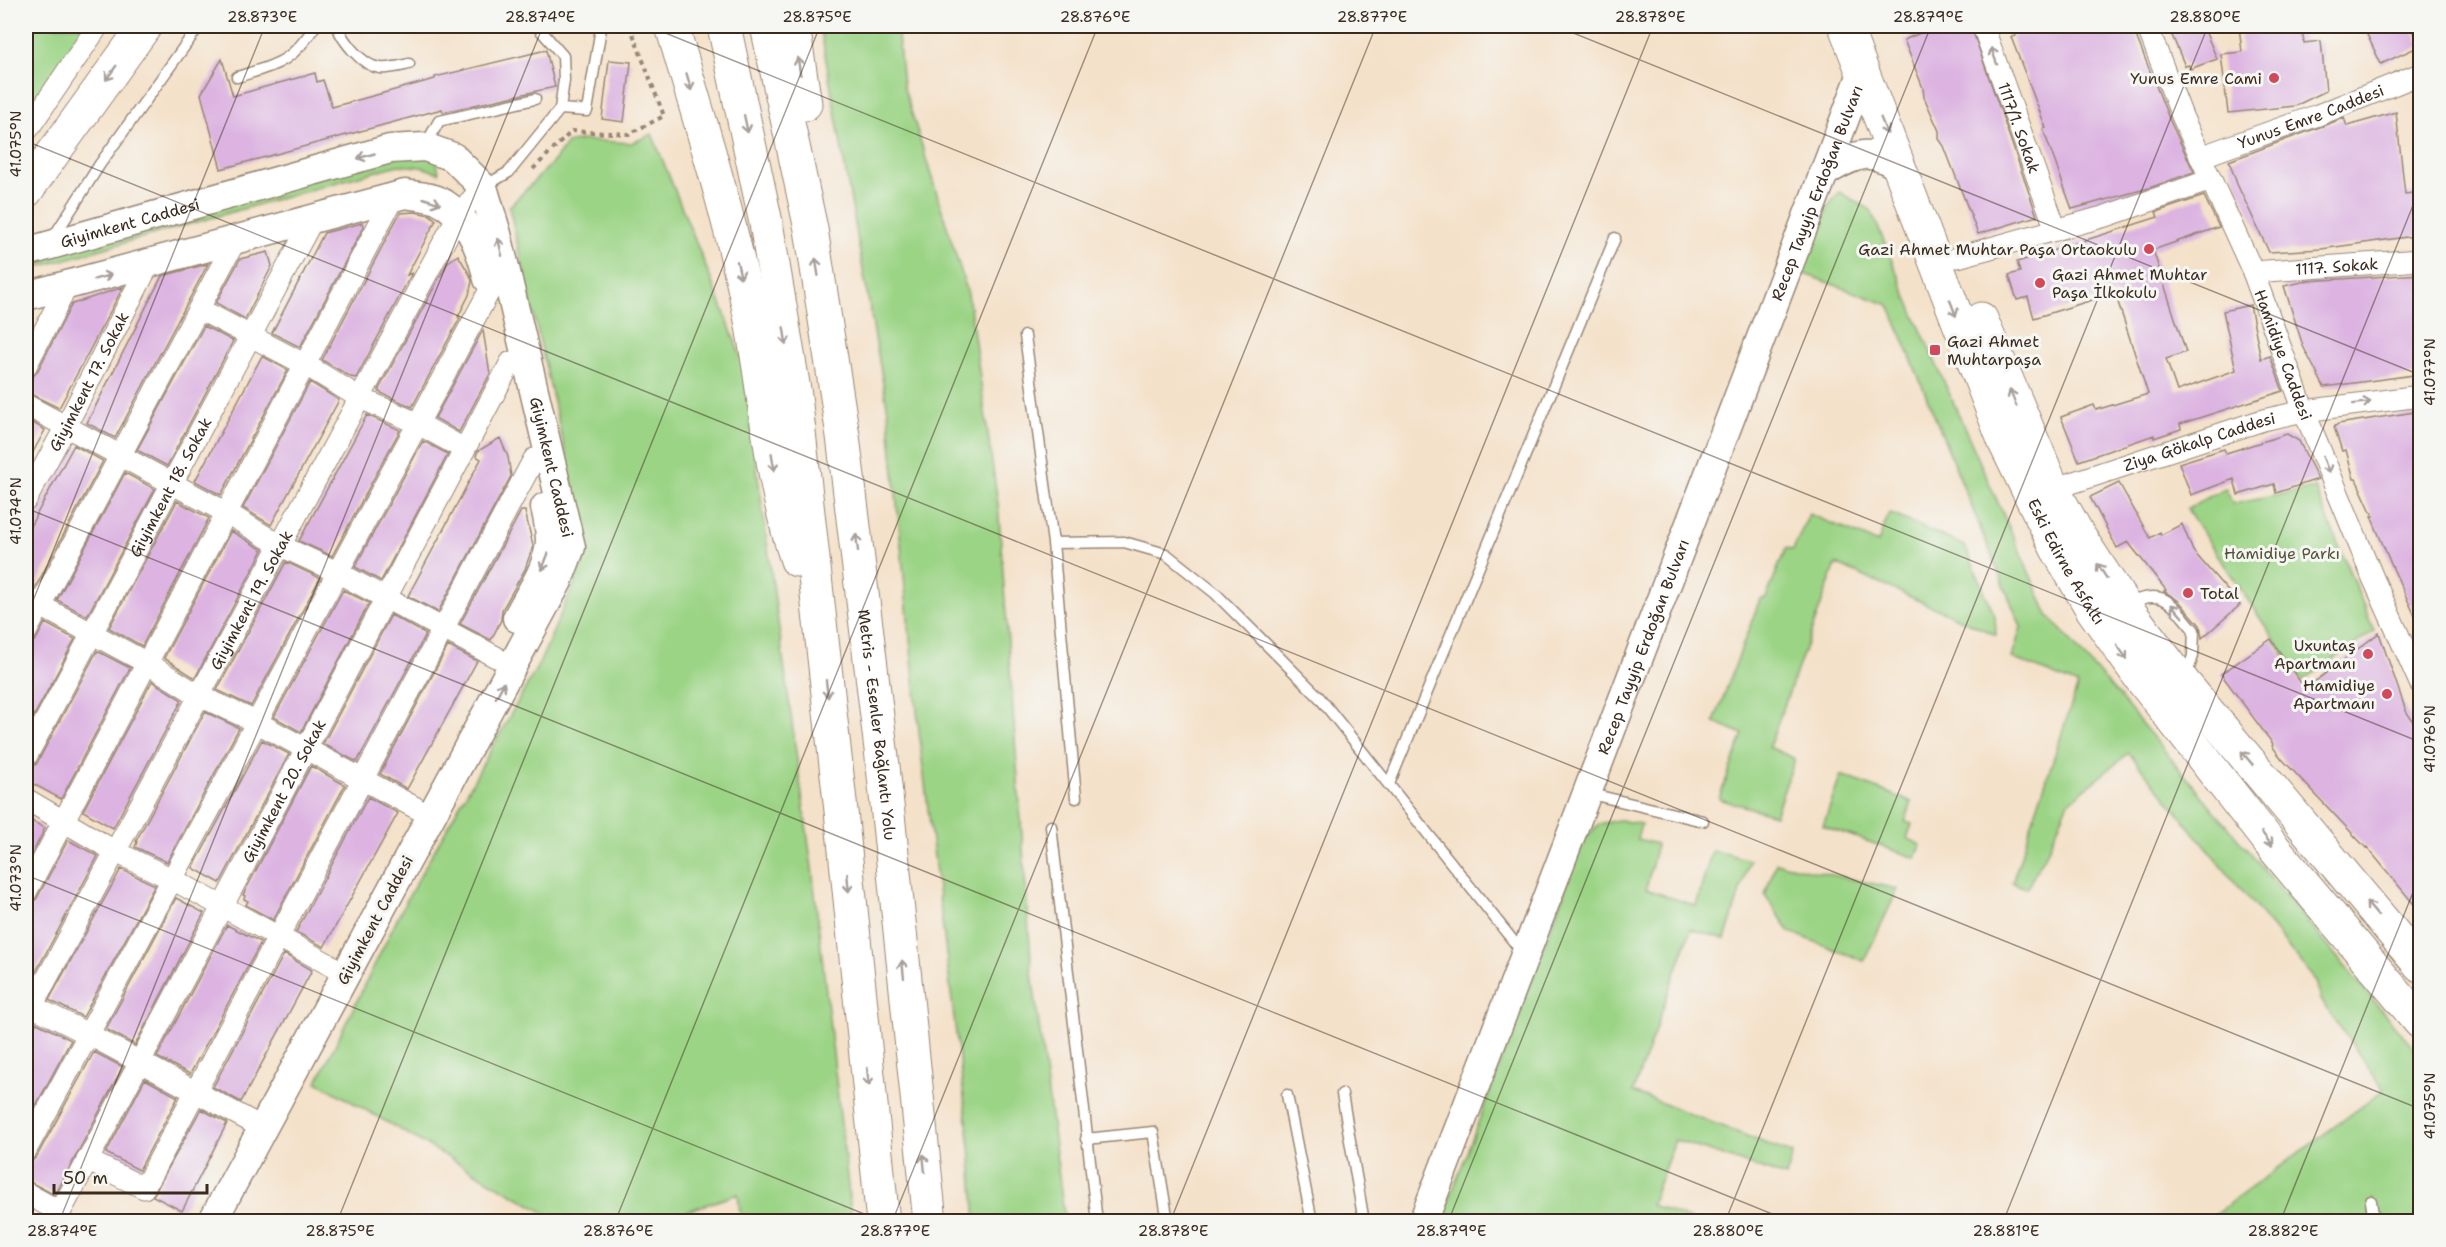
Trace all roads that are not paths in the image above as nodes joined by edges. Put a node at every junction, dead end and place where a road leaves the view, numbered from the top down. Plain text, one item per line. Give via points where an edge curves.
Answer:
1 (98, 26) edge
2 (145, 26) edge
3 (199, 26) edge
4 (315, 26) edge
5 (337, 26) edge
6 (537, 26) edge
7 (598, 26) edge
8 (672, 26) edge
9 (724, 26) edge
10 (767, 26) edge
11 (792, 26) edge
12 (1983, 26) edge
13 (2146, 26) edge
14 (1856, 35) edge
15 (409, 64) dead end
16 (2421, 74) edge
17 (237, 77) dead end
18 (535, 99) dead end
19 (560, 109) junction
20 (26, 132) edge
21 (425, 147) junction
22 (2200, 157) junction
23 (1901, 169) junction
24 (1823, 173) junction
25 (2211, 180) junction
26 (483, 187) junction
27 (26, 192) edge
28 (394, 196) junction
29 (459, 214) junction
30 (314, 217) junction
31 (811, 229) junction
32 (2056, 230) junction
33 (1615, 238) dead end
34 (236, 239) junction
35 (37, 249) edge
36 (1958, 257) junction
37 (2421, 260) edge
38 (149, 264) junction
39 (2253, 272) junction
40 (68, 286) junction
41 (491, 288) junction
42 (26, 296) edge
43 (199, 309) junction
44 (250, 336) junction
45 (1025, 336) dead end
46 (511, 362) junction
47 (306, 365) junction
48 (26, 366) edge
49 (2421, 396) edge
50 (360, 398) junction
51 (26, 405) edge
52 (2304, 411) junction
53 (417, 423) junction
54 (66, 426) junction
55 (464, 449) junction
56 (120, 456) junction
57 (534, 459) junction
58 (171, 482) junction
59 (2053, 489) junction
60 (26, 500) edge
61 (227, 513) junction
62 (1053, 543) junction
63 (281, 546) junction
64 (337, 572) junction
65 (386, 598) junction
66 (33, 602) edge
67 (443, 629) junction
68 (820, 631) junction
69 (26, 632) edge
70 (91, 633) junction
71 (496, 657) junction
72 (147, 663) junction
73 (2421, 683) edge
74 (200, 696) junction
75 (256, 722) junction
76 (305, 749) junction
77 (26, 757) edge
78 (362, 779) junction
79 (2223, 783) junction
80 (1389, 784) junction
81 (2270, 786) junction
82 (1587, 793) junction
83 (1076, 798) dead end
84 (26, 799) edge
85 (416, 808) junction
86 (65, 820) junction
87 (1703, 821) dead end
88 (1051, 826) dead end
89 (116, 852) junction
90 (172, 879) junction
91 (26, 892) edge
92 (222, 906) junction
93 (278, 937) junction
94 (1525, 956) junction
95 (2417, 958) edge
96 (332, 966) junction
97 (27, 1009) edge
98 (2421, 1022) edge
99 (88, 1034) junction
100 (140, 1061) junction
101 (195, 1091) junction
102 (1342, 1094) dead end
103 (1287, 1095) dead end
104 (250, 1121) junction
105 (1086, 1139) junction
106 (26, 1150) edge
107 (87, 1160) junction
108 (26, 1193) edge
109 (2371, 1201) dead end
110 (57, 1216) edge
111 (198, 1221) edge
112 (213, 1221) edge
113 (883, 1221) edge
114 (930, 1221) edge
115 (1097, 1221) edge
116 (1168, 1221) edge
117 (1311, 1221) edge
118 (1364, 1221) edge
119 (1423, 1221) edge
120 (2374, 1221) edge

1 - 20 street
2 -> 27 main road
3 - 35 lane
4 - 17 lane via 280,63
5 - 15 lane via 368,64 380,68
6 - 19 lane via 563,56
7 - 19 lane via 601,28 587,111
8 -> 68 main road via 735,253 789,537
9 -> 68 main road via 787,345
10 - 31 main road
31 -> 11 main road via 807,115
32 -> 12 street, 1117/1. Sokak
13 - 22 street, Hamidiye Caddesi
14 -> 23 main road, Eski Edirne Asfaltı
14 - 24 street, Recep Tayyip Erdoğan Bulvarı
14 - 36 main road, Eski Edirne Asfaltı
16 - 22 street, Yunus Emre Caddesi
18 - 21 lane via 439,121
19 - 26 lane via 509,172
21 - 26 street, Giyimkent Caddesi via 453,157
21 -> 35 street, Giyimkent Caddesi via 390,149
22 - 25 street, Hamidiye Caddesi
23 - 24 street via 1886,158 1870,154 1850,158
23 -> 79 main road, Eski Edirne Asfaltı via 2005,443 2057,549 2130,663
24 - 82 street, Recep Tayyip Erdoğan Bulvarı
25 - 32 street
25 - 39 street, Hamidiye Caddesi
26 - 29 street, Giyimkent 19. Sokak
112 -> 26 street, Giyimkent Caddesi via 558,582 571,547
28 -> 29 street, Giyimkent Caddesi via 405,194 436,200
28 - 30 street, Giyimkent Caddesi
28 - 47 street
29 - 41 street, Giyimkent Caddesi via 479,244
29 - 50 street, Giyimkent 19. Sokak
30 - 34 street, Giyimkent Caddesi
30 - 44 street, Giyimkent 18. Sokak
114 -> 31 main road, Metris - Esenler Bağlantı Yolu via 864,601
32 - 36 street
33 - 80 lane
34 - 38 street, Giyimkent Caddesi
34 - 43 street
59 -> 36 main road, Eski Edirne Asfaltı
37 - 39 street, 1117. Sokak
40 -> 38 street, Giyimkent Caddesi
38 - 54 street, Giyimkent 17. Sokak
39 - 52 street, Hamidiye Caddesi
40 - 42 street, Giyimkent Caddesi
40 - 48 street
41 - 46 street, Giyimkent Caddesi
41 - 53 street
43 - 44 street
43 - 56 street
44 - 47 street
44 - 58 street, Giyimkent 18. Sokak
45 - 62 lane
46 - 55 street, Giyimkent 20. Sokak
46 - 57 street, Giyimkent Caddesi
47 - 50 street
47 - 61 street
52 -> 49 street, Ziya Gökalp Caddesi
50 - 53 street
50 - 63 street, Giyimkent 19. Sokak
51 - 54 street
52 - 59 street, Ziya Gökalp Caddesi via 2263,420
52 -> 73 street, Hamidiye Caddesi
53 - 55 street
53 - 64 street
54 - 56 street
54 - 60 street, Giyimkent 17. Sokak
55 - 65 street, Giyimkent 20. Sokak
56 - 58 street
56 - 66 street
57 - 67 street
57 -> 71 street, Giyimkent Caddesi via 549,523 550,548
58 - 61 street
58 - 70 street, Giyimkent 18. Sokak
81 -> 59 main road, Eski Edirne Asfaltı via 2124,605
61 - 63 street
61 - 72 street
62 - 80 lane via 1125,542 1166,554 1215,593 1319,697
62 - 83 lane
63 - 64 street
63 - 74 street, Giyimkent 19. Sokak
64 - 65 street
64 - 75 street
65 - 67 street
65 - 76 street, Giyimkent 20. Sokak
66 - 69 street
66 - 70 street
67 - 71 street
67 - 78 street
68 -> 113 main road
70 - 72 street
70 - 77 street, Giyimkent 18. Sokak
71 - 85 street, Giyimkent Caddesi
72 - 74 street
72 - 86 street
74 - 75 street
74 - 89 street, Giyimkent 19. Sokak
75 - 76 street
75 - 90 street
76 - 78 street
76 - 92 street, Giyimkent 20. Sokak
78 - 85 street
78 - 93 street
79 - 81 main road via 2253,800 2266,795
79 -> 98 main road, Eski Edirne Asfaltı
80 - 94 lane
95 -> 81 main road, Eski Edirne Asfaltı
82 - 87 lane
82 - 94 street, Recep Tayyip Erdoğan Bulvarı
84 - 86 street
85 - 96 street, Giyimkent Caddesi
86 - 89 street
86 - 91 street
88 - 105 lane
89 - 90 street
89 - 97 street, Giyimkent 19. Sokak
90 - 92 street
90 - 99 street
92 - 93 street
92 - 100 street, Giyimkent 20. Sokak
93 - 96 street
93 - 101 street
94 - 119 street, Recep Tayyip Erdoğan Bulvarı
96 - 104 street, Giyimkent Caddesi
97 - 99 street
99 - 100 street
99 - 106 street
100 - 101 street
100 - 107 street, Giyimkent 20. Sokak
101 - 104 street
101 - 107 street via 144,1188
102 - 118 lane
103 - 117 lane
104 - 111 street, Giyimkent Caddesi
105 - 115 lane
105 - 116 lane via 1153,1132
107 - 110 street, Giyimkent 20. Sokak
108 - 110 street
109 - 120 lane

